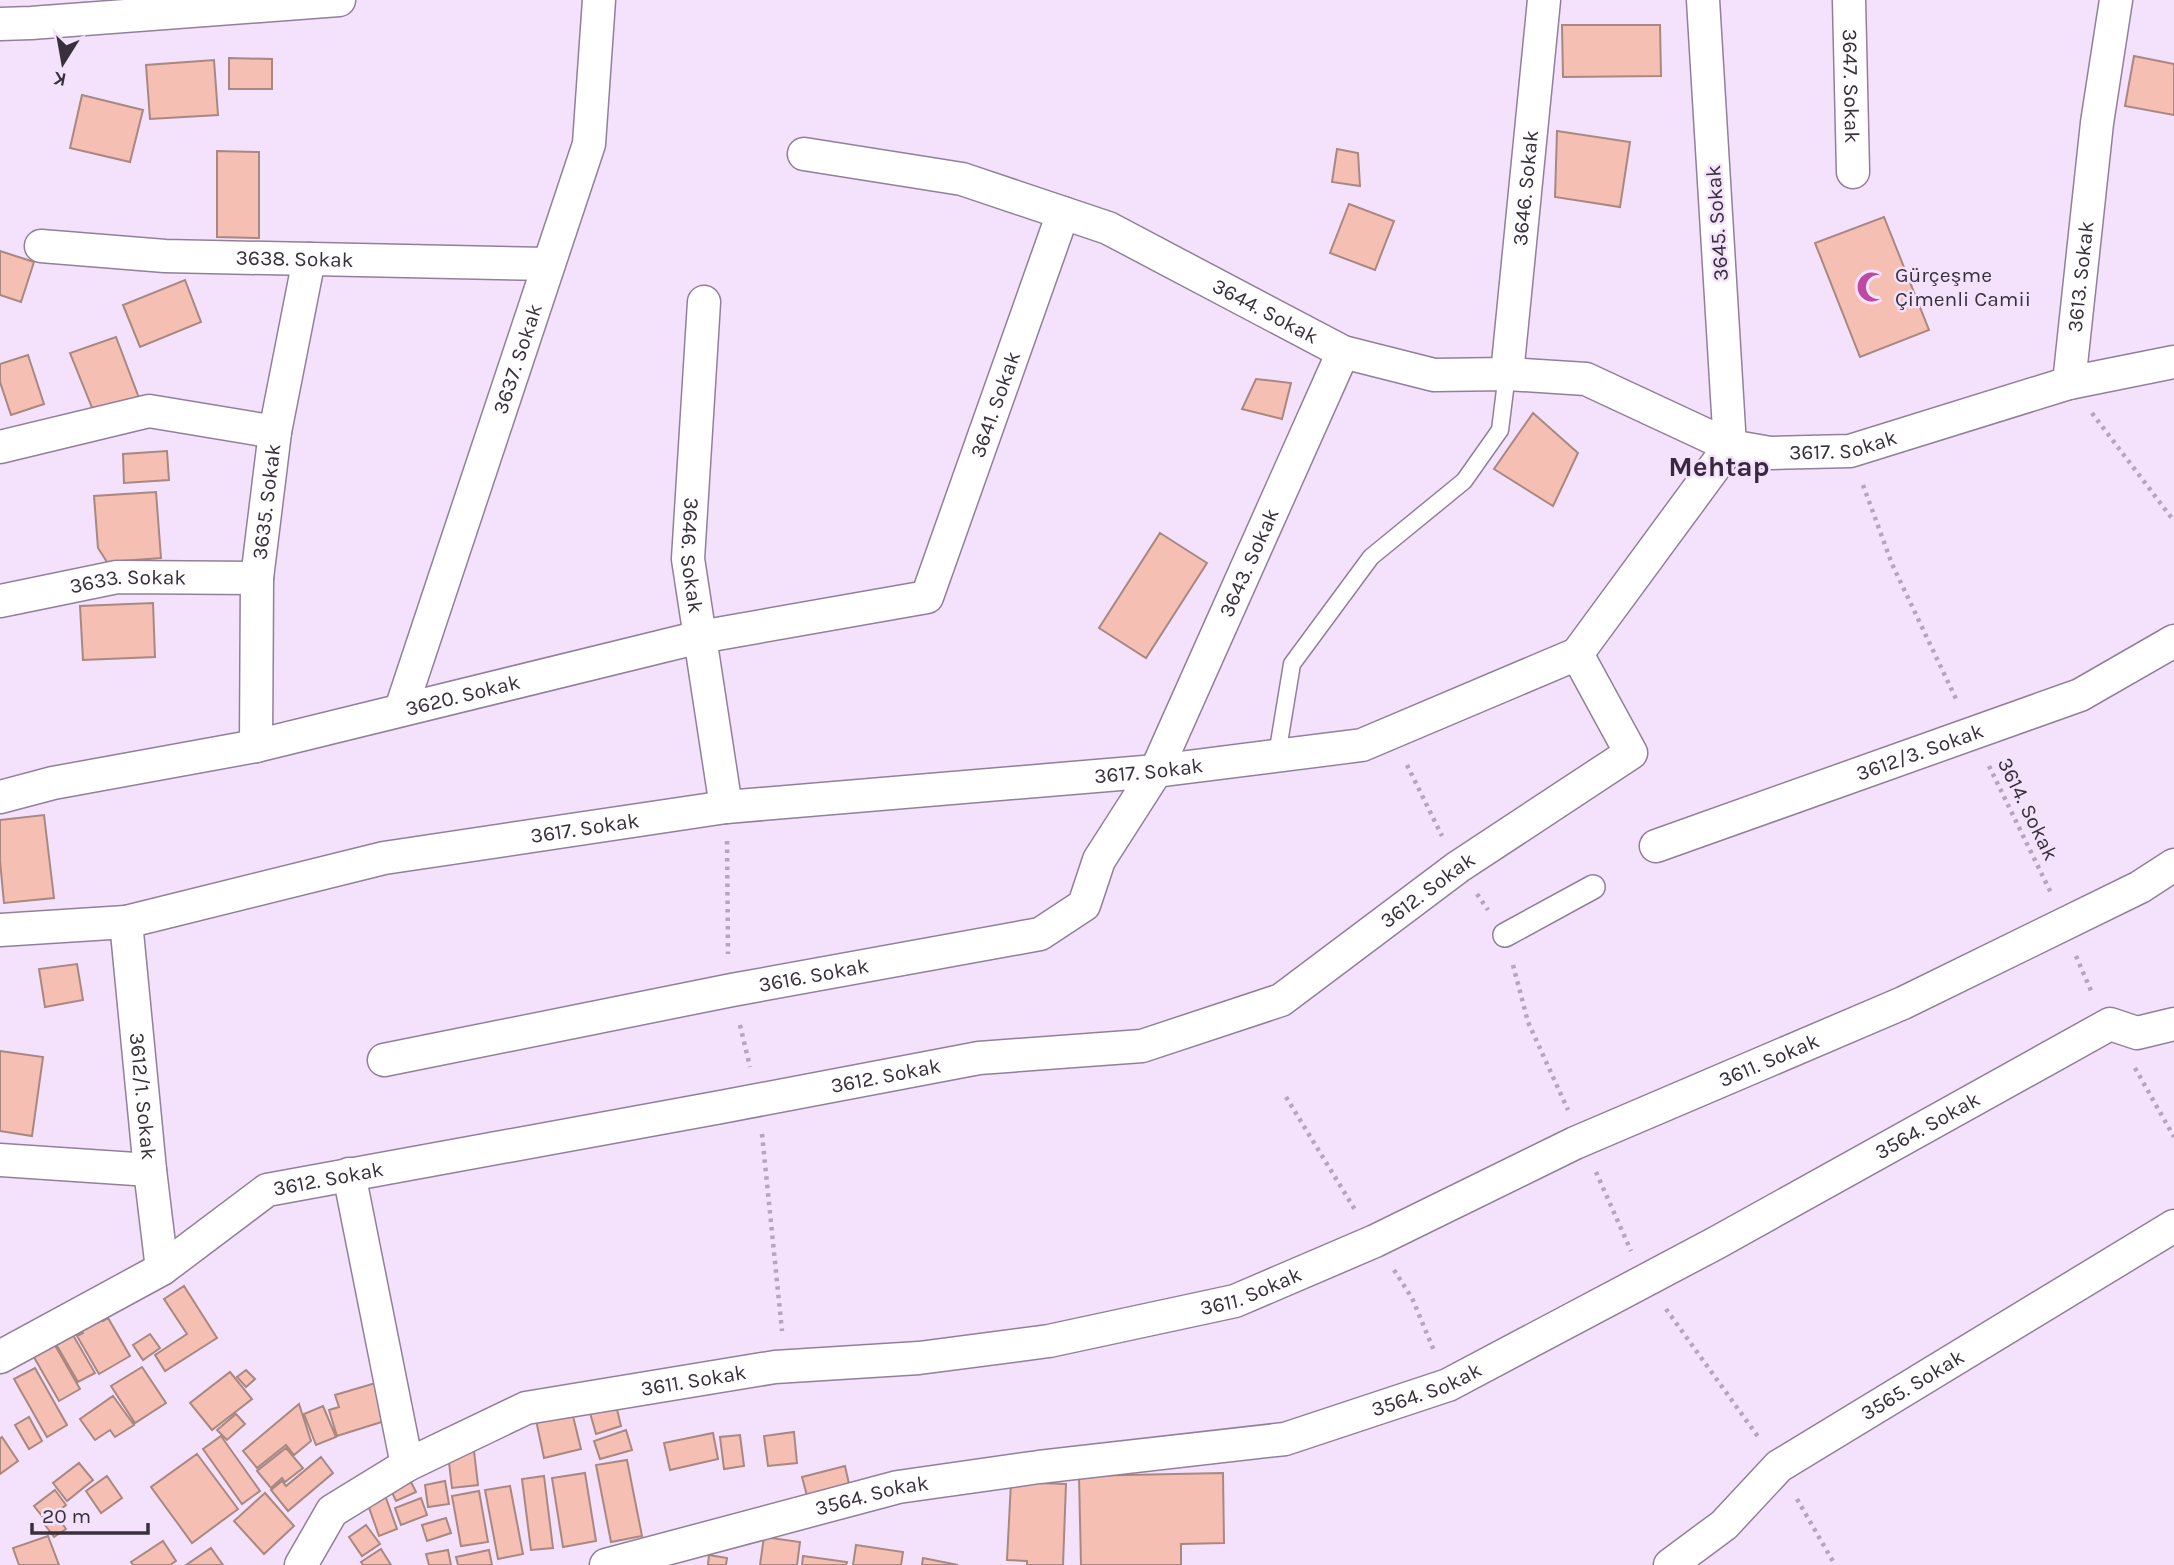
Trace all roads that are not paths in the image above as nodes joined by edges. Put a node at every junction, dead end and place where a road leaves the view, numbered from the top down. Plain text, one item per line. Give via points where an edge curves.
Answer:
1 (340, 0) edge
2 (599, 0) edge
3 (1544, 0) edge
4 (1703, 0) edge
5 (1849, 0) edge
6 (2116, 0) edge
7 (0, 24) edge
8 (804, 154) dead end
9 (1853, 172) dead end
10 (1063, 213) junction
11 (41, 246) dead end
12 (309, 259) junction
13 (548, 264) junction
14 (704, 302) dead end
15 (1343, 352) junction
16 (2174, 362) edge
17 (1507, 374) junction
18 (2069, 383) junction
19 (275, 432) junction
20 (1730, 446) junction
21 (0, 447) edge
22 (257, 578) junction
23 (927, 597) joint
24 (0, 601) edge
25 (700, 637) junction
26 (2174, 641) edge
27 (1577, 654) junction
28 (401, 709) junction
29 (256, 746) junction
30 (1277, 755) junction
31 (1156, 771) junction
32 (0, 797) edge
33 (726, 807) junction
34 (1656, 846) dead end
35 (2174, 865) edge
36 (1593, 887) dead end
37 (126, 922) junction
38 (0, 930) edge
39 (1504, 935) dead end
40 (2174, 1024) edge
41 (384, 1060) dead end
42 (0, 1160) edge
43 (150, 1170) junction
44 (349, 1174) junction
45 (2174, 1226) edge
46 (162, 1269) junction
47 (0, 1357) edge
48 (407, 1465) junction
49 (301, 1565) edge
50 (606, 1565) edge
51 (1670, 1565) edge

1 - 7 street
2 - 13 street, 3637. Sokak via 589,144
3 - 17 street, 3646. Sokak
4 - 20 street, 3645. Sokak
5 - 9 street, 3647. Sokak
6 - 18 street, 3613. Sokak via 2097,123
8 - 10 street, 3644. Sokak via 961,178
10 - 15 street, 3644. Sokak via 1108,228
10 - 23 street, 3641. Sokak
11 - 12 street, 3638. Sokak via 165,256
12 - 13 street, 3638. Sokak
12 - 19 street, 3635. Sokak
13 - 28 street, 3637. Sokak
14 - 25 street, 3646. Sokak via 688,559
15 - 17 street, 3644. Sokak via 1434,375
15 - 31 street, 3643. Sokak
16 - 18 street, 3617. Sokak
17 - 20 street, 3644. Sokak via 1586,379
17 - 30 lane via 1500,430 1464,481 1371,557 1292,664
18 - 20 street, 3617. Sokak via 1850,450 1770,453
19 - 21 street via 149,411
19 - 22 street, 3635. Sokak
20 - 27 street
22 - 24 street, 3633. Sokak via 117,578
22 - 29 street, 3635. Sokak
23 - 25 street, 3620. Sokak
25 - 28 street, 3620. Sokak
25 - 33 street, 3646. Sokak
26 - 34 street, 3612/3. Sokak via 2080,695
27 - 30 street, 3617. Sokak via 1362,745
27 - 44 street, 3612. Sokak via 1631,753 1458,867 1281,1000 1142,1046 979,1058
28 - 29 street, 3620. Sokak
29 - 32 street, 3620. Sokak
30 - 31 street, 3617. Sokak
31 - 33 street, 3617. Sokak
31 - 41 street, 3616. Sokak via 1100,860 1084,905 1040,934
33 - 37 street, 3617. Sokak via 384,858
35 - 48 street, 3611. Sokak via 2140,887 1903,1003 1575,1143 1375,1241 1235,1301 1049,1341 919,1358 775,1367 526,1408
36 - 39 street
37 - 38 street, 3617. Sokak
37 - 43 street, 3612/1. Sokak
40 - 50 street, 3564. Sokak via 2137,1033 2110,1024 1716,1243 1448,1385 1285,1439 898,1487
42 - 43 street
43 - 46 street, 3612/1. Sokak
44 - 46 street, 3612. Sokak via 267,1190
44 - 48 street
45 - 51 street, 3565. Sokak via 1779,1466 1724,1525
46 - 47 street, 3612. Sokak
48 - 49 street, 3611. Sokak via 332,1511

